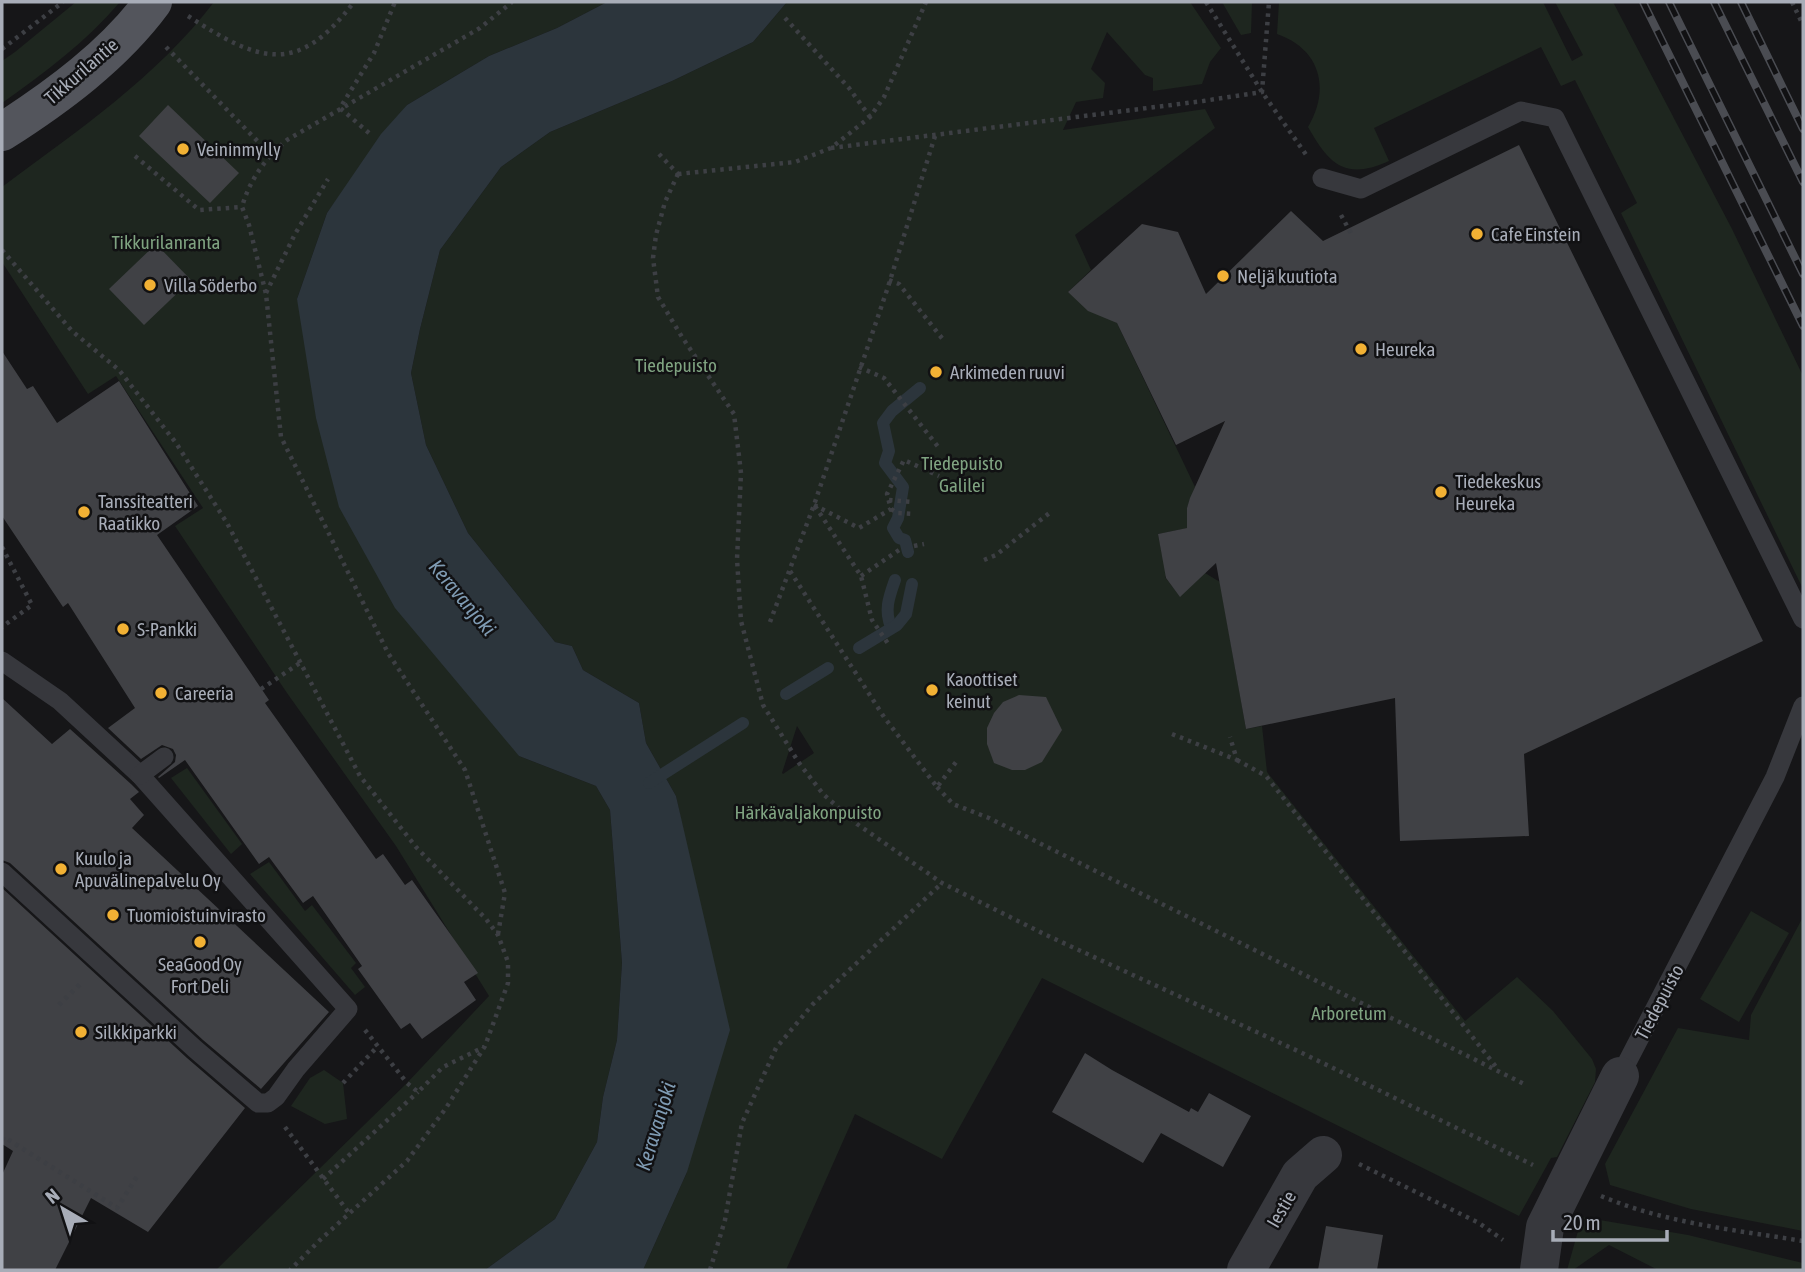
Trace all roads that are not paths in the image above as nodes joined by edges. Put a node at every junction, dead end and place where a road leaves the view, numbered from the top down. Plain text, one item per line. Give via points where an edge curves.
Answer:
1 (168, 8) edge
2 (2, 132) edge
3 (1322, 178) road end
4 (1803, 619) edge
5 (2, 662) edge
6 (1803, 706) edge
7 (164, 757) dead end
8 (140, 775) junction
9 (2, 872) edge
10 (1620, 1076) joint
11 (1323, 1155) road end
12 (1541, 1254) edge
13 (1246, 1270) edge

1 - 2 main road, Tikkurilantie via 127,32 78,78
3 - 4 lane via 1361,189 1521,111 1555,118
5 - 8 lane via 60,701
6 - 10 lane, Tiedepuisto via 1775,777
7 - 8 lane
8 - 9 lane via 348,1009 268,1104 258,1103 235,1084
10 - 12 street, Tiedepuisto via 1566,1181
11 - 13 street, Iestie via 1300,1175

